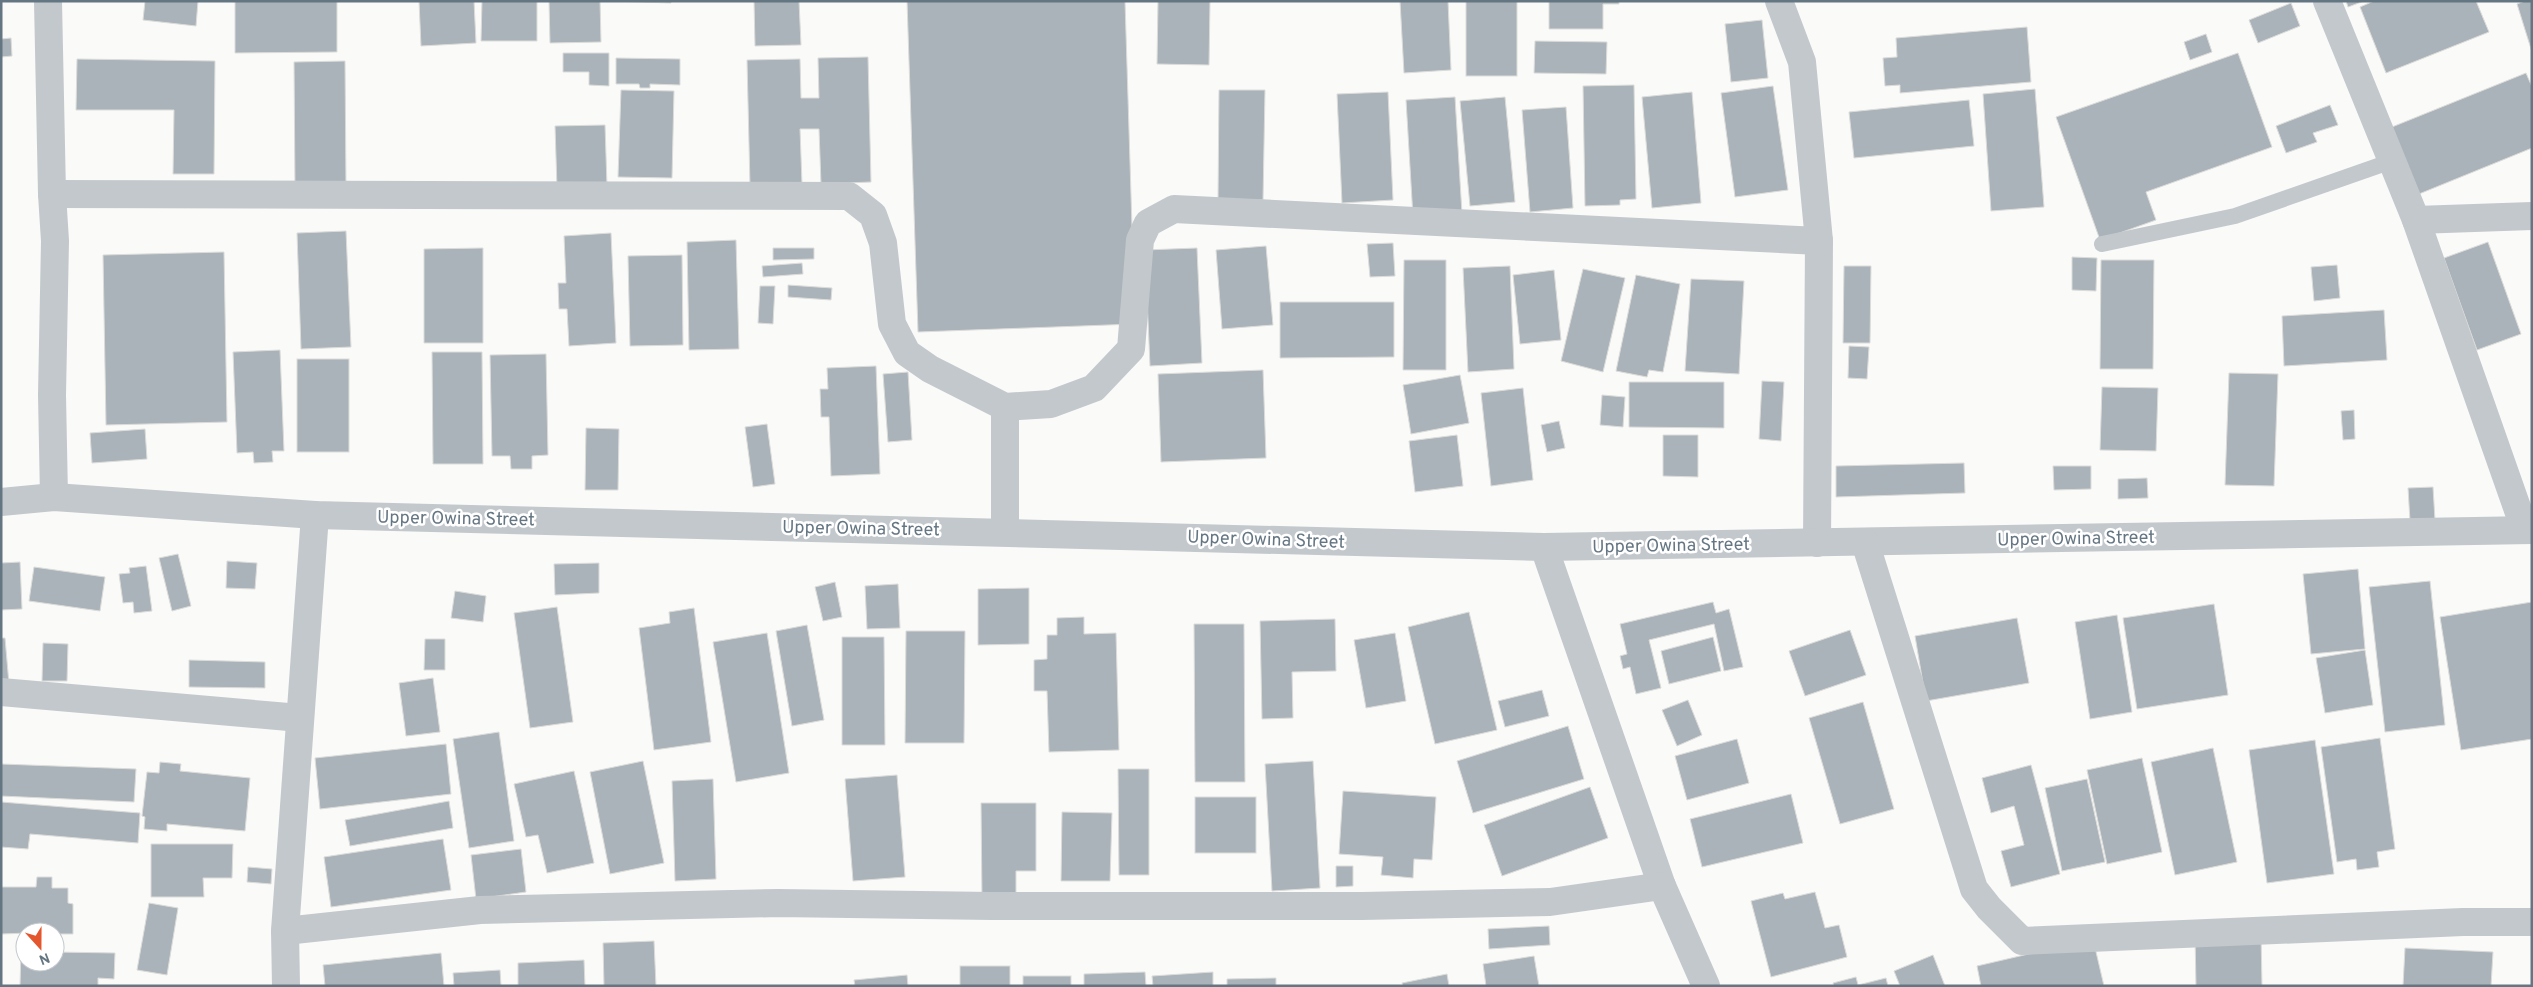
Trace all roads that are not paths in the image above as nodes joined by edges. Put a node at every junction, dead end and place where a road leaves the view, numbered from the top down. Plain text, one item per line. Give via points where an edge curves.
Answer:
1 (48, 1) edge
2 (1779, 1) edge
3 (2327, 1) edge
4 (2392, 161) junction
5 (52, 194) junction
6 (2532, 216) edge
7 (2416, 220) junction
8 (1819, 242) junction
9 (2102, 244) dead end
10 (1005, 407) junction
11 (54, 497) junction
12 (1, 502) edge
13 (315, 515) junction
14 (2528, 530) edge
15 (1006, 532) junction
16 (1865, 542) junction
17 (1817, 543) junction
18 (1544, 548) junction
19 (1, 692) edge
20 (300, 718) junction
21 (1662, 886) junction
22 (2532, 922) edge
23 (285, 931) junction
24 (286, 986) edge
25 (1706, 986) edge

1 - 5 street
2 - 8 street via 1802,62
3 - 4 street
4 - 7 street
4 - 9 lane via 2235,216
5 - 10 street via 849,196 873,215 884,243 892,324 908,353 930,369
5 - 11 street via 56,241 52,395
6 - 7 street
7 - 14 street
8 - 10 street via 1174,209 1148,223 1140,240 1131,349 1094,388 1051,404
8 - 17 street
10 - 15 street
11 - 12 street, Upper Owina Street
11 - 13 street, Upper Owina Street
13 - 15 street, Upper Owina Street
13 - 20 street
14 - 16 street, Upper Owina Street
15 - 18 street, Upper Owina Street
16 - 17 street, Upper Owina Street
16 - 22 street via 1974,889 2022,941
17 - 18 street, Upper Owina Street
18 - 21 street
19 - 20 street
20 - 23 street
21 - 23 street via 1550,902 1362,906 778,903 480,910
21 - 25 street
23 - 24 street

